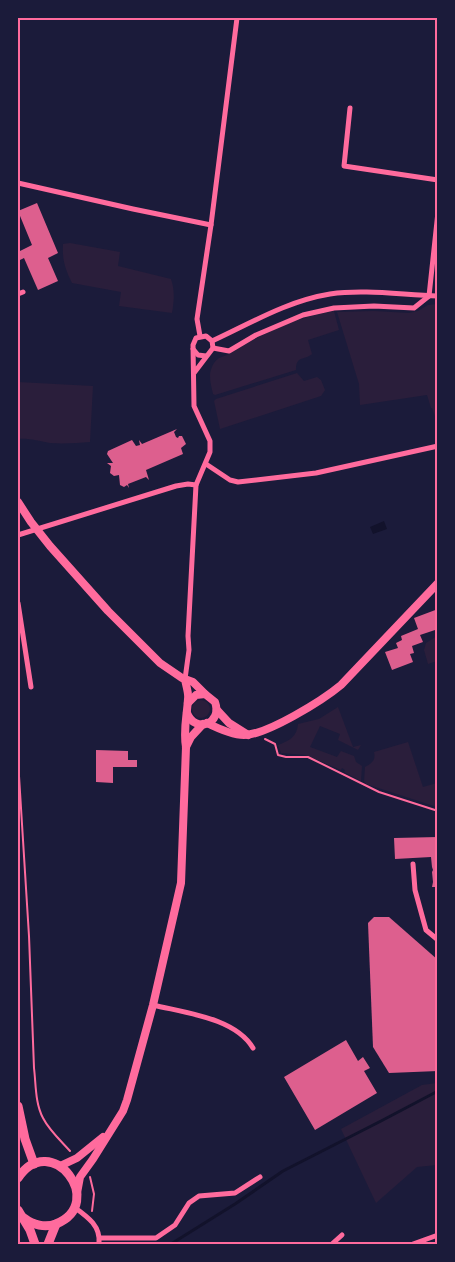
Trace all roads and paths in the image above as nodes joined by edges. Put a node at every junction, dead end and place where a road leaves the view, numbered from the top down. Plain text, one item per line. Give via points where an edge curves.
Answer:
1 (237, 18) edge
2 (350, 108) dead end
3 (438, 180) edge
4 (18, 183) edge
5 (438, 212) edge
6 (211, 224) junction
7 (429, 296) junction
8 (438, 296) edge
9 (200, 336) junction
10 (212, 341) junction
11 (213, 348) junction
12 (193, 349) junction
13 (206, 356) junction
14 (194, 372) junction
15 (438, 446) edge
16 (206, 464) junction
17 (196, 485) junction
18 (18, 502) edge
19 (37, 529) junction
20 (18, 534) edge
21 (438, 584) edge
22 (18, 603) edge
23 (185, 679) junction
24 (31, 687) dead end
25 (204, 694) junction
26 (188, 703) junction
27 (217, 710) junction
28 (187, 712) junction
29 (205, 724) junction
30 (259, 732) junction
31 (248, 735) junction
32 (186, 747) junction
33 (18, 760) edge
34 (438, 811) edge
35 (413, 864) dead end
36 (438, 940) edge
37 (153, 1005) junction
38 (253, 1048) dead end
39 (18, 1106) edge
40 (108, 1133) junction
41 (77, 1158) junction
42 (34, 1164) junction
43 (60, 1166) junction
44 (85, 1169) junction
45 (260, 1177) dead end
46 (18, 1178) edge
47 (77, 1194) junction
48 (74, 1207) junction
49 (20, 1214) edge
50 (90, 1219) junction
51 (56, 1224) junction
52 (342, 1234) dead end
53 (438, 1235) edge
54 (100, 1241) edge
55 (35, 1244) edge
56 (48, 1244) edge
57 (332, 1244) edge
58 (413, 1244) edge

1 - 6 street
2 - 3 street via 344,166
4 - 6 street
5 - 7 street
6 - 9 street via 197,319
7 - 8 street
7 - 10 street via 368,292 330,294 276,310
7 - 11 street via 414,308 334,308 290,320 229,351
9 - 10 street
9 - 12 street via 194,341
10 - 11 street
11 - 13 street
12 - 13 street via 198,355
12 - 14 street
13 - 14 street
14 - 16 street via 194,406 210,441
15 - 16 street via 316,473 238,482
16 - 17 street
17 - 19 street via 176,486
17 - 23 street
18 - 19 street
19 - 20 street
19 - 23 street via 77,578 132,636 160,663
21 - 30 street via 341,686
22 - 24 street
23 - 25 street via 194,682
23 - 26 street
25 - 26 street via 196,695
25 - 27 street via 215,702
26 - 28 street
27 - 29 street via 214,718
27 - 31 street
28 - 29 street via 191,720
28 - 32 street
29 - 31 street
29 - 32 street via 190,737
30 - 31 street
30 - 34 path via 262,738 275,744 278,755 308,758 379,792
32 - 37 street via 181,883
33 - 41 path via 37,1098 47,1125
35 - 36 street via 415,890 426,930
37 - 38 street via 227,1024 243,1034
37 - 40 street via 127,1100
39 - 42 main road
40 - 41 street
40 - 44 street
41 - 43 street
42 - 43 main road via 48,1162
42 - 46 main road
43 - 47 main road via 74,1181
44 - 47 street via 80,1176
44 - 50 path via 92,1180 94,1194
45 - 54 street via 235,1193 199,1196 189,1203 175,1226 156,1238
47 - 48 main road
48 - 50 street
48 - 51 main road
49 - 51 main road via 36,1225
49 - 55 main road
50 - 54 street via 98,1229
51 - 56 main road
52 - 57 street
53 - 58 street

